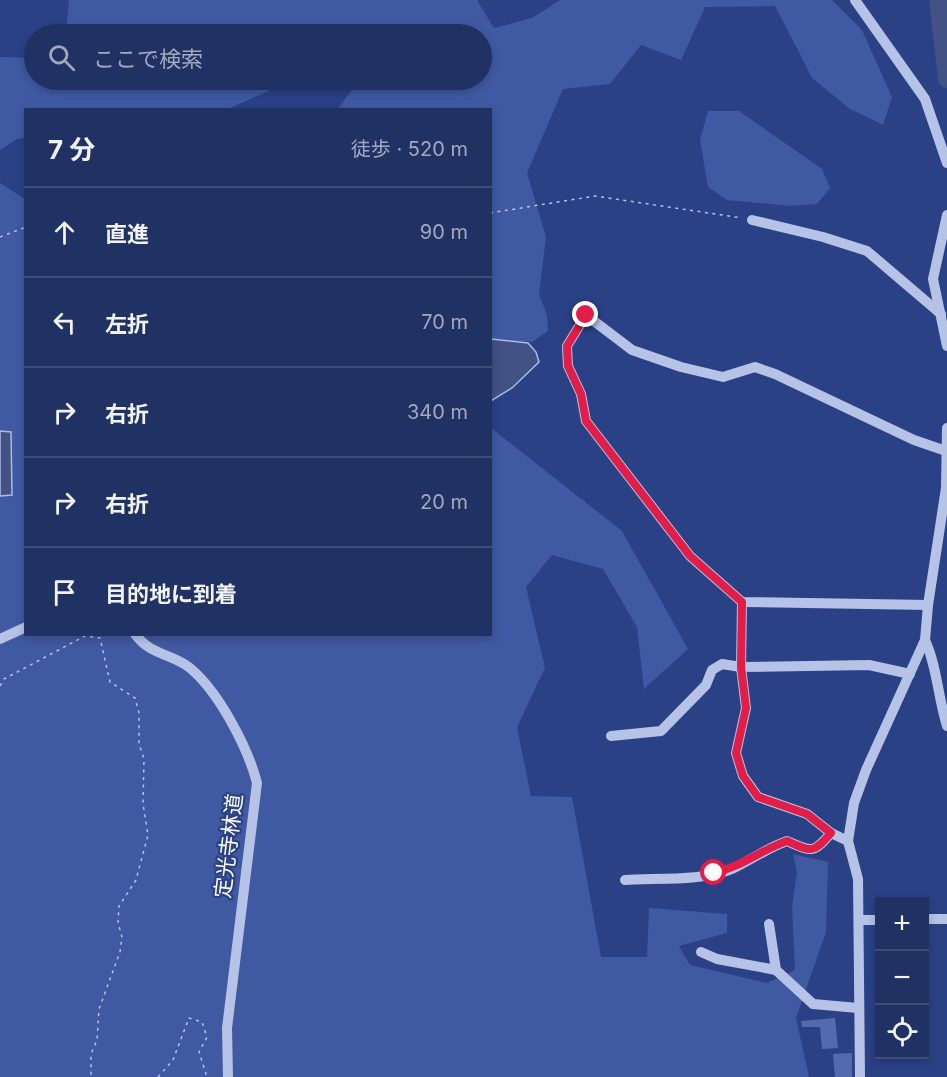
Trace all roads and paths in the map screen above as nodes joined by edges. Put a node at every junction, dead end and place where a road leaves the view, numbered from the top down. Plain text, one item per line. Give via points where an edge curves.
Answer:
1 (855, 0) edge
2 (947, 163) edge
3 (492, 213) edge
4 (947, 215) edge
5 (752, 220) joint
6 (24, 229) edge
7 (0, 237) edge
8 (941, 314) junction
9 (947, 346) edge
10 (947, 428) edge
11 (946, 451) edge
12 (944, 526) edge
13 (742, 602) junction
14 (928, 605) junction
15 (24, 628) edge
16 (137, 636) edge
17 (0, 639) edge
18 (925, 640) junction
19 (741, 667) junction
20 (910, 674) junction
21 (0, 686) edge
22 (947, 726) edge
23 (611, 736) dead end
24 (831, 833) junction
25 (848, 840) junction
26 (625, 880) dead end
27 (929, 919) edge
28 (947, 919) edge
29 (859, 920) junction
30 (875, 920) edge
31 (769, 924) dead end
32 (701, 952) dead end
33 (776, 970) junction
34 (858, 1008) junction
35 (91, 1077) edge
36 (158, 1077) edge
37 (207, 1077) edge
38 (228, 1077) edge
39 (860, 1077) edge

1 - 2 street via 925,99
3 - 5 path via 595,196
4 - 8 street via 933,279
5 - 8 street via 867,252
6 - 7 path
8 - 9 street
10 - 11 street
11 - 12 street
11 - 13 street via 755,367 723,377 632,350 586,315 567,346 568,366 581,394 586,421 690,556
12 - 14 street
13 - 14 street
13 - 19 street
14 - 18 street
15 - 17 street
16 - 38 street, 定光寺林道 via 147,648 188,666 207,685 251,759 257,783 227,1028
18 - 20 street
18 - 22 street
19 - 20 street via 869,665
19 - 23 street via 717,666 706,685 661,731
19 - 24 street via 746,708 736,753 743,776 758,797 807,814
20 - 25 street via 866,770 854,803
21 - 35 path via 4,680 85,636 100,638 110,682 135,698 139,713 148,835 136,880 119,906 120,952 99,1008
24 - 25 street
24 - 26 street via 817,849 787,841 731,869 714,873
25 - 29 street via 858,879
27 - 28 street
29 - 30 street
29 - 34 street
31 - 33 street
32 - 33 street via 717,959
33 - 34 street via 813,1004
34 - 39 street
36 - 37 path via 173,1060 189,1018 202,1022 207,1037 199,1052

